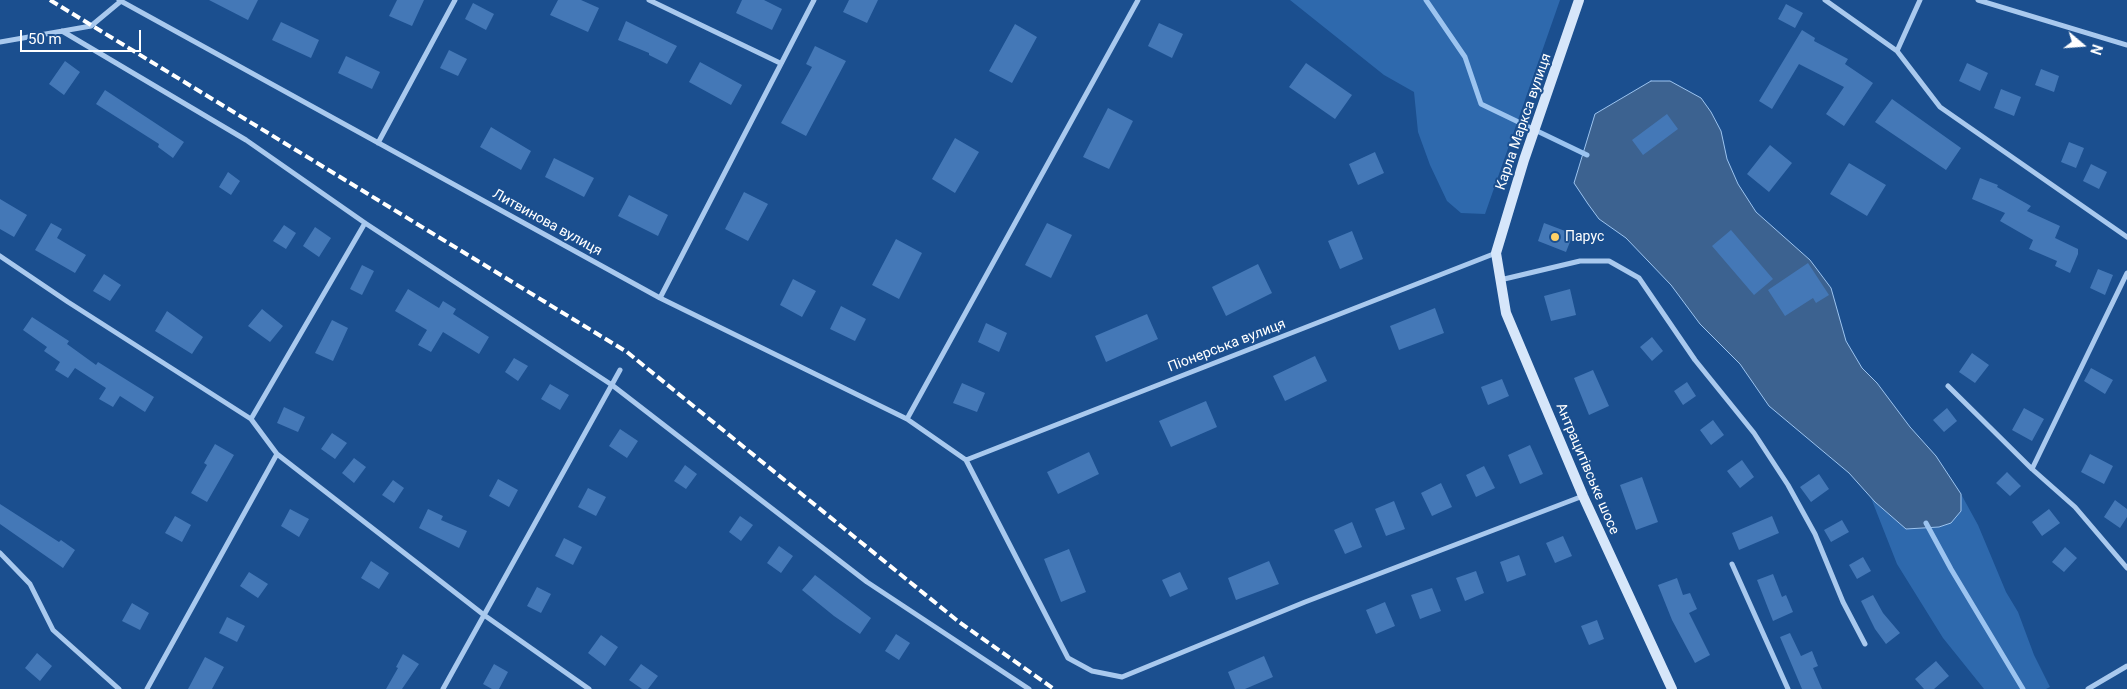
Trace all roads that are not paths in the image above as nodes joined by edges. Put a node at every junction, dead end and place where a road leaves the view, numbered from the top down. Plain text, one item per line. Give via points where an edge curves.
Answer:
1 (120, 0) edge
2 (456, 0) edge
3 (649, 0) edge
4 (814, 0) edge
5 (1138, 0) edge
6 (1579, 0) edge
7 (1825, 0) edge
8 (1920, 0) edge
9 (1978, 0) edge
10 (62, 31) junction
11 (0, 42) edge
12 (2127, 45) edge
13 (1897, 51) junction
14 (780, 63) junction
15 (378, 143) junction
16 (365, 223) junction
17 (2127, 237) edge
18 (1496, 253) junction
19 (0, 256) edge
20 (2127, 273) edge
21 (1500, 280) junction
22 (660, 298) junction
23 (620, 370) dead end
24 (612, 385) junction
25 (1948, 386) dead end
26 (907, 418) junction
27 (251, 420) junction
28 (277, 454) junction
29 (966, 460) junction
30 (2032, 469) junction
31 (1583, 496) junction
32 (0, 553) edge
33 (1732, 564) dead end
34 (2127, 568) edge
35 (484, 614) junction
36 (1866, 644) dead end
37 (2127, 666) edge
38 (119, 689) edge
39 (148, 689) edge
40 (443, 689) edge
41 (589, 689) edge
42 (1029, 689) edge
43 (1672, 689) edge
44 (1788, 689) edge
45 (2088, 689) edge

1 - 10 street via 91,26
1 - 15 street, Литвинова вулиця
2 - 15 street
3 - 14 street
4 - 14 street
5 - 26 street
6 - 18 main road, Карла Маркса вулиця
7 - 13 street
8 - 13 street
9 - 12 street
10 - 11 street
10 - 16 street via 246,140
13 - 17 street via 1940,106
14 - 22 street
15 - 22 street, Литвинова вулиця
16 - 24 street
16 - 27 street
18 - 21 main road, Антрацитівське шосе
18 - 29 street, Піонерська вулиця
19 - 27 street
20 - 30 street
21 - 31 main road, Антрацитівське шосе via 1506,313
21 - 36 street via 1580,261 1609,261 1639,278 1695,360 1754,433 1788,485 1816,534 1843,602
22 - 26 street, Литвинова вулиця
23 - 24 street
24 - 35 street
24 - 42 street via 867,582
25 - 30 street
26 - 29 street, Литвинова вулиця
27 - 28 street
28 - 35 street
28 - 39 street
29 - 31 street via 1068,658 1092,671 1122,676 1304,602
30 - 34 street via 2075,507
31 - 43 main road, Антрацитівське шосе
32 - 38 street via 30,584 53,630
33 - 44 street
35 - 40 street
35 - 41 street
37 - 45 street

